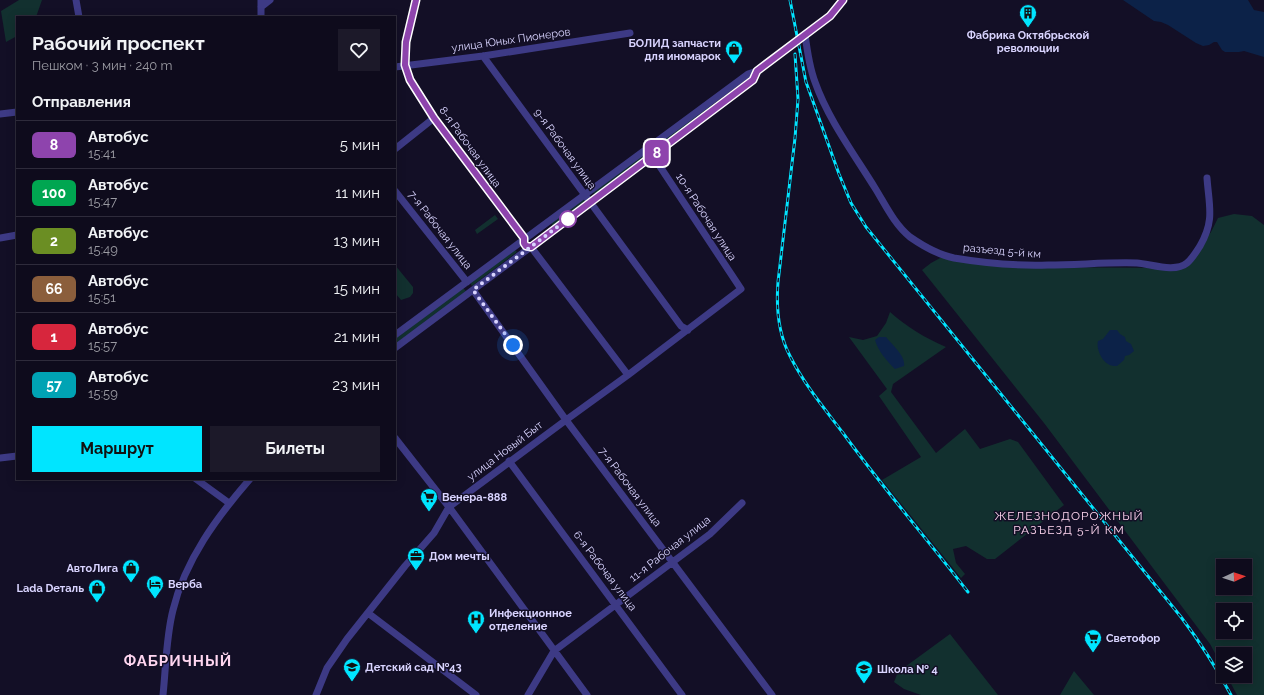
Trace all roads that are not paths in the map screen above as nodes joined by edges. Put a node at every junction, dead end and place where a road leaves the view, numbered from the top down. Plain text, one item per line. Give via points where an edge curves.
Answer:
1 (76, 0) edge
2 (270, 0) edge
3 (416, 0) edge
4 (843, 0) edge
5 (261, 4) edge
6 (79, 16) edge
7 (261, 16) edge
8 (630, 33) dead end
9 (804, 34) junction
10 (483, 56) junction
11 (405, 65) junction
12 (396, 67) edge
13 (757, 71) junction
14 (16, 112) edge
15 (0, 114) edge
16 (434, 118) junction
17 (396, 148) edge
18 (653, 156) junction
19 (1207, 178) dead end
20 (396, 192) edge
21 (585, 194) junction
22 (591, 202) junction
23 (16, 235) edge
24 (527, 237) junction
25 (0, 238) edge
26 (533, 245) junction
27 (467, 282) junction
28 (741, 289) joint
29 (473, 290) junction
30 (688, 330) junction
31 (396, 334) edge
32 (396, 347) edge
33 (628, 375) junction
34 (566, 420) junction
35 (396, 439) edge
36 (16, 456) edge
37 (0, 458) edge
38 (509, 461) junction
39 (197, 480) edge
40 (249, 480) edge
41 (742, 503) dead end
42 (229, 504) junction
43 (449, 507) junction
44 (672, 562) junction
45 (616, 605) junction
46 (368, 613) junction
47 (554, 651) junction
48 (163, 695) edge
49 (316, 695) edge
50 (476, 695) edge
51 (528, 695) edge
52 (587, 695) edge
53 (682, 695) edge
54 (772, 695) edge

1 - 6 street
2 - 5 street
3 - 11 street via 406,42
4 - 9 street via 830,16
5 - 7 street
8 - 10 street, улица Юных Пионеров
9 - 13 street
9 - 19 street, разъезд 5-й км via 815,83 828,111 893,218 909,236 929,249 952,257 972,260 1047,266 1137,264 1180,267 1187,263 1197,250 1210,224
10 - 11 street, улица Юных Пионеров
10 - 21 street, 9-я Рабочая улица
11 - 12 street, улица Юных Пионеров
11 - 16 street, 8-я Рабочая улица via 410,80
13 - 18 street via 753,80
13 - 21 street via 748,74
14 - 15 street
16 - 17 street
16 - 24 street, 8-я Рабочая улица
18 - 22 street
18 - 28 street, 10-я Рабочая улица
20 - 27 street, 7-я Рабочая улица
21 - 22 street, 9-я Рабочая улица
21 - 24 street
22 - 26 street
22 - 30 street, 9-я Рабочая улица via 681,326
23 - 25 street
24 - 26 street via 524,243 526,246
24 - 26 street via 535,235 537,238
24 - 27 street
26 - 29 street
26 - 33 street
27 - 31 street
28 - 30 street, улица Новый Быт
29 - 32 street
29 - 34 street, 7-я Рабочая улица
30 - 33 street, улица Новый Быт
33 - 34 street, улица Новый Быт
34 - 38 street, улица Новый Быт
34 - 44 street, 7-я Рабочая улица
35 - 43 street
36 - 37 street
38 - 43 street, улица Новый Быт
38 - 45 street, 6-я Рабочая улица
39 - 42 street
40 - 42 street
41 - 44 street, 11-я Рабочая улица via 710,534
42 - 48 street via 195,555 173,608
43 - 46 street, улица Новый Быт via 434,533
43 - 47 street
44 - 45 street, 11-я Рабочая улица
44 - 54 street, 7-я Рабочая улица
45 - 47 street, 11-я Рабочая улица
45 - 53 street, 6-я Рабочая улица
46 - 49 street, улица Новый Быт via 327,668
46 - 50 street
47 - 51 street, 11-я Рабочая улица
47 - 52 street

